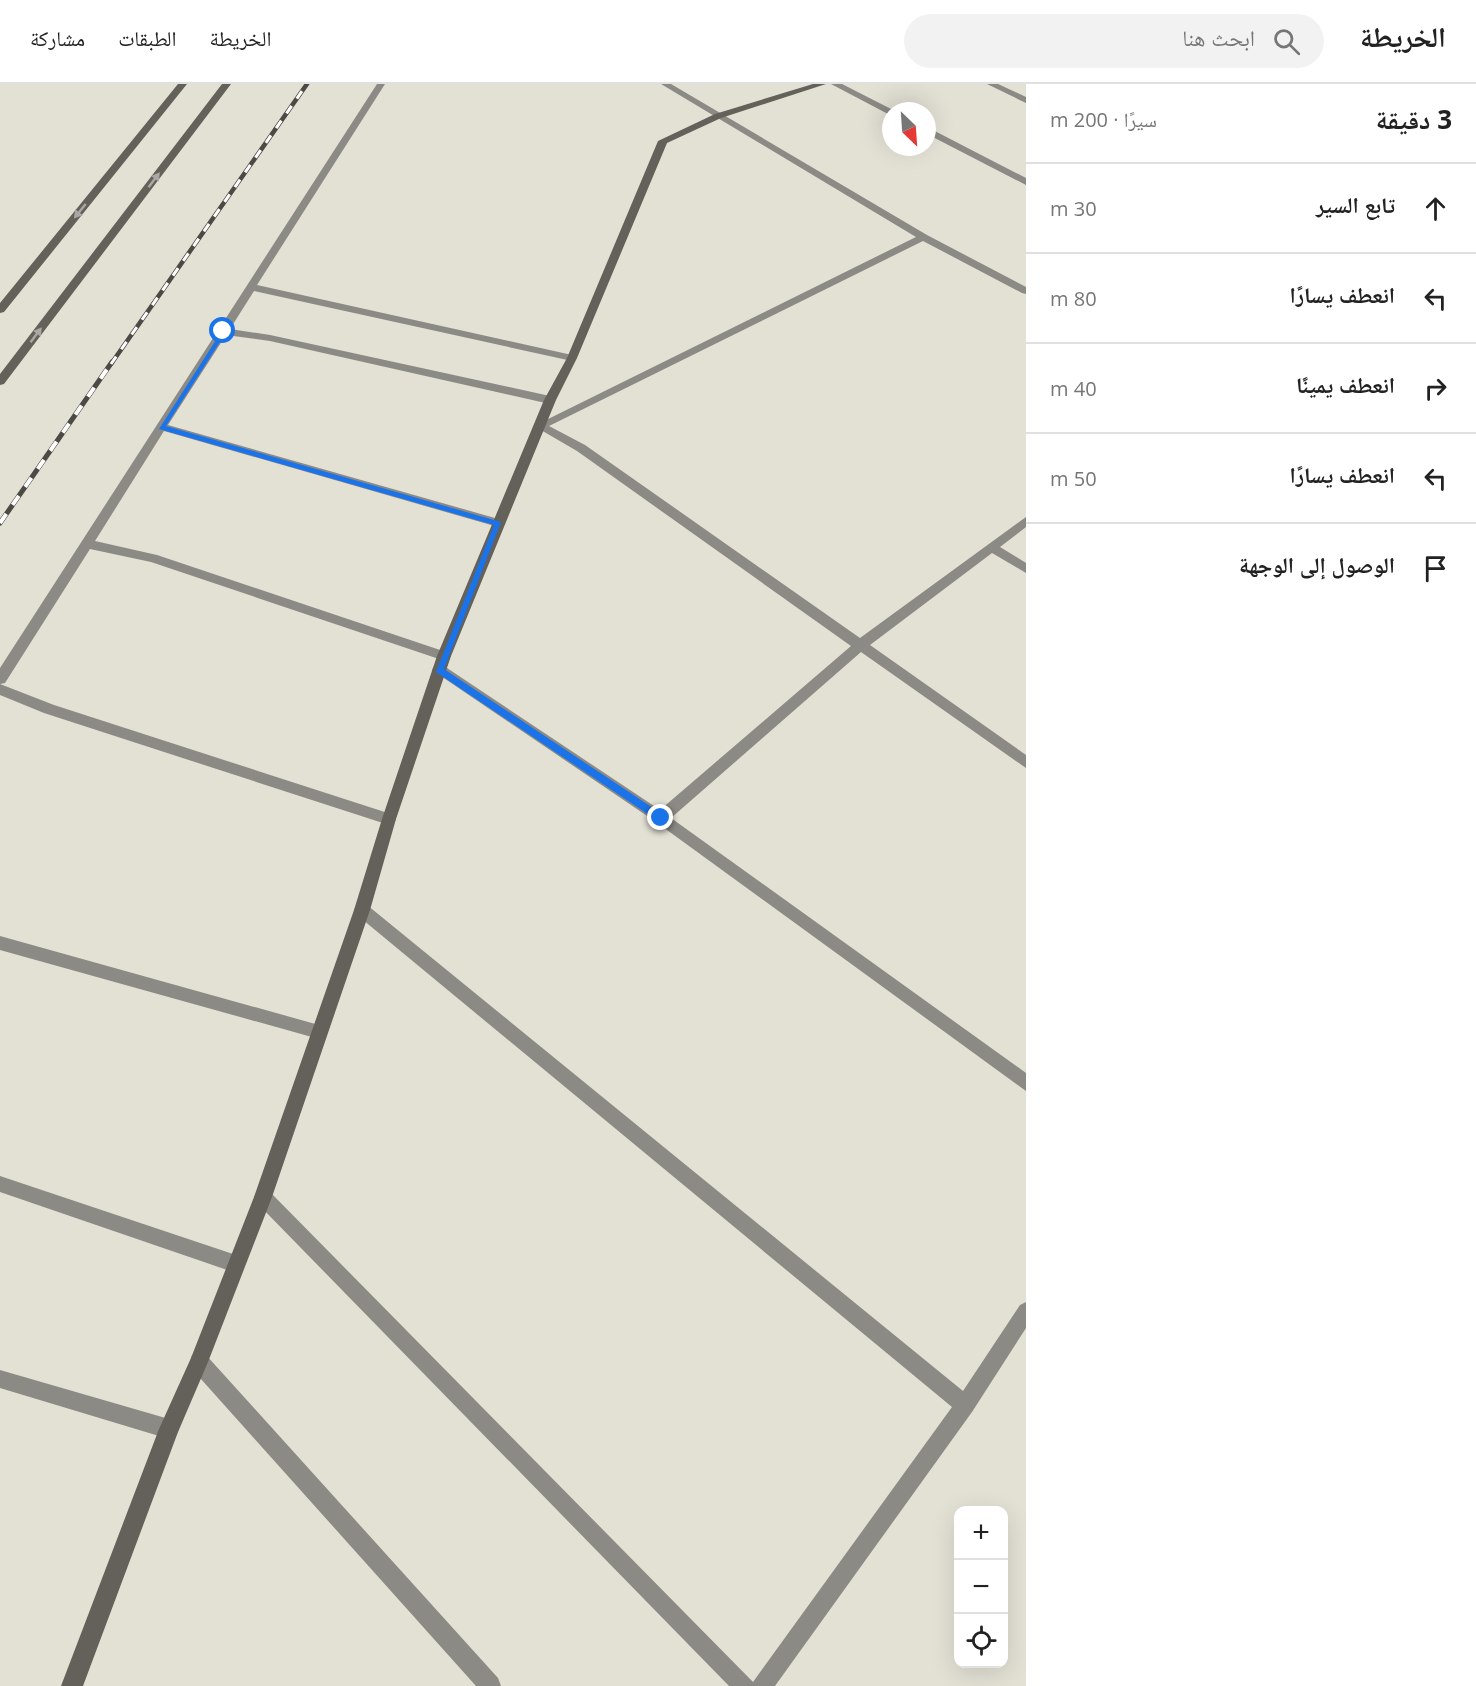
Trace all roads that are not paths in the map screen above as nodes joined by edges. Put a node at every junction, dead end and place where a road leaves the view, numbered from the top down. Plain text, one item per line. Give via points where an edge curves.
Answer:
1 (183, 84) edge
2 (227, 84) edge
3 (381, 84) edge
4 (665, 84) edge
5 (822, 84) edge
6 (835, 84) edge
7 (991, 84) edge
8 (1026, 100) edge
9 (882, 108) edge
10 (718, 116) junction
11 (936, 135) edge
12 (1026, 182) edge
13 (923, 237) junction
14 (252, 287) junction
15 (1026, 291) edge
16 (0, 310) edge
17 (223, 331) junction
18 (572, 358) junction
19 (0, 382) edge
20 (550, 400) junction
21 (540, 426) junction
22 (162, 427) junction
23 (1026, 521) edge
24 (498, 524) junction
25 (87, 544) junction
26 (992, 547) junction
27 (1026, 569) edge
28 (862, 644) junction
29 (441, 663) junction
30 (0, 679) edge
31 (0, 689) edge
32 (1026, 762) edge
33 (661, 818) junction
34 (389, 819) junction
35 (362, 910) junction
36 (0, 943) edge
37 (318, 1032) junction
38 (1026, 1083) edge
39 (0, 1184) edge
40 (263, 1197) junction
41 (236, 1264) junction
42 (1026, 1311) edge
43 (199, 1362) junction
44 (0, 1379) edge
45 (965, 1405) junction
46 (169, 1429) junction
47 (72, 1686) edge
48 (490, 1686) edge
49 (744, 1686) edge
50 (762, 1686) edge

1 -> 16 street
19 -> 2 street
3 - 14 street
4 - 10 street
5 - 10 street
6 - 9 street
7 - 8 street
10 - 13 street
10 - 18 street via 663,141
11 - 12 street
13 - 15 street
13 - 21 street
14 - 17 street
14 - 18 street
17 - 20 street
17 - 22 street
18 - 20 street
20 - 21 street
21 - 24 street
21 - 28 street via 582,448
22 - 24 street
22 - 25 street
23 - 26 street
24 - 29 street
25 - 29 street via 153,558
25 - 30 street
26 - 27 street
26 - 28 street
28 - 32 street
28 - 33 street
29 - 33 street
29 - 34 street
31 - 34 street via 50,709
33 - 38 street
34 - 35 street
35 - 37 street
35 - 45 street
36 - 37 street
37 - 40 street
39 - 41 street
40 - 41 street
40 - 49 street
41 - 43 street
42 - 45 street
43 - 46 street
43 - 48 street
44 - 46 street
45 - 50 street
46 - 47 street

